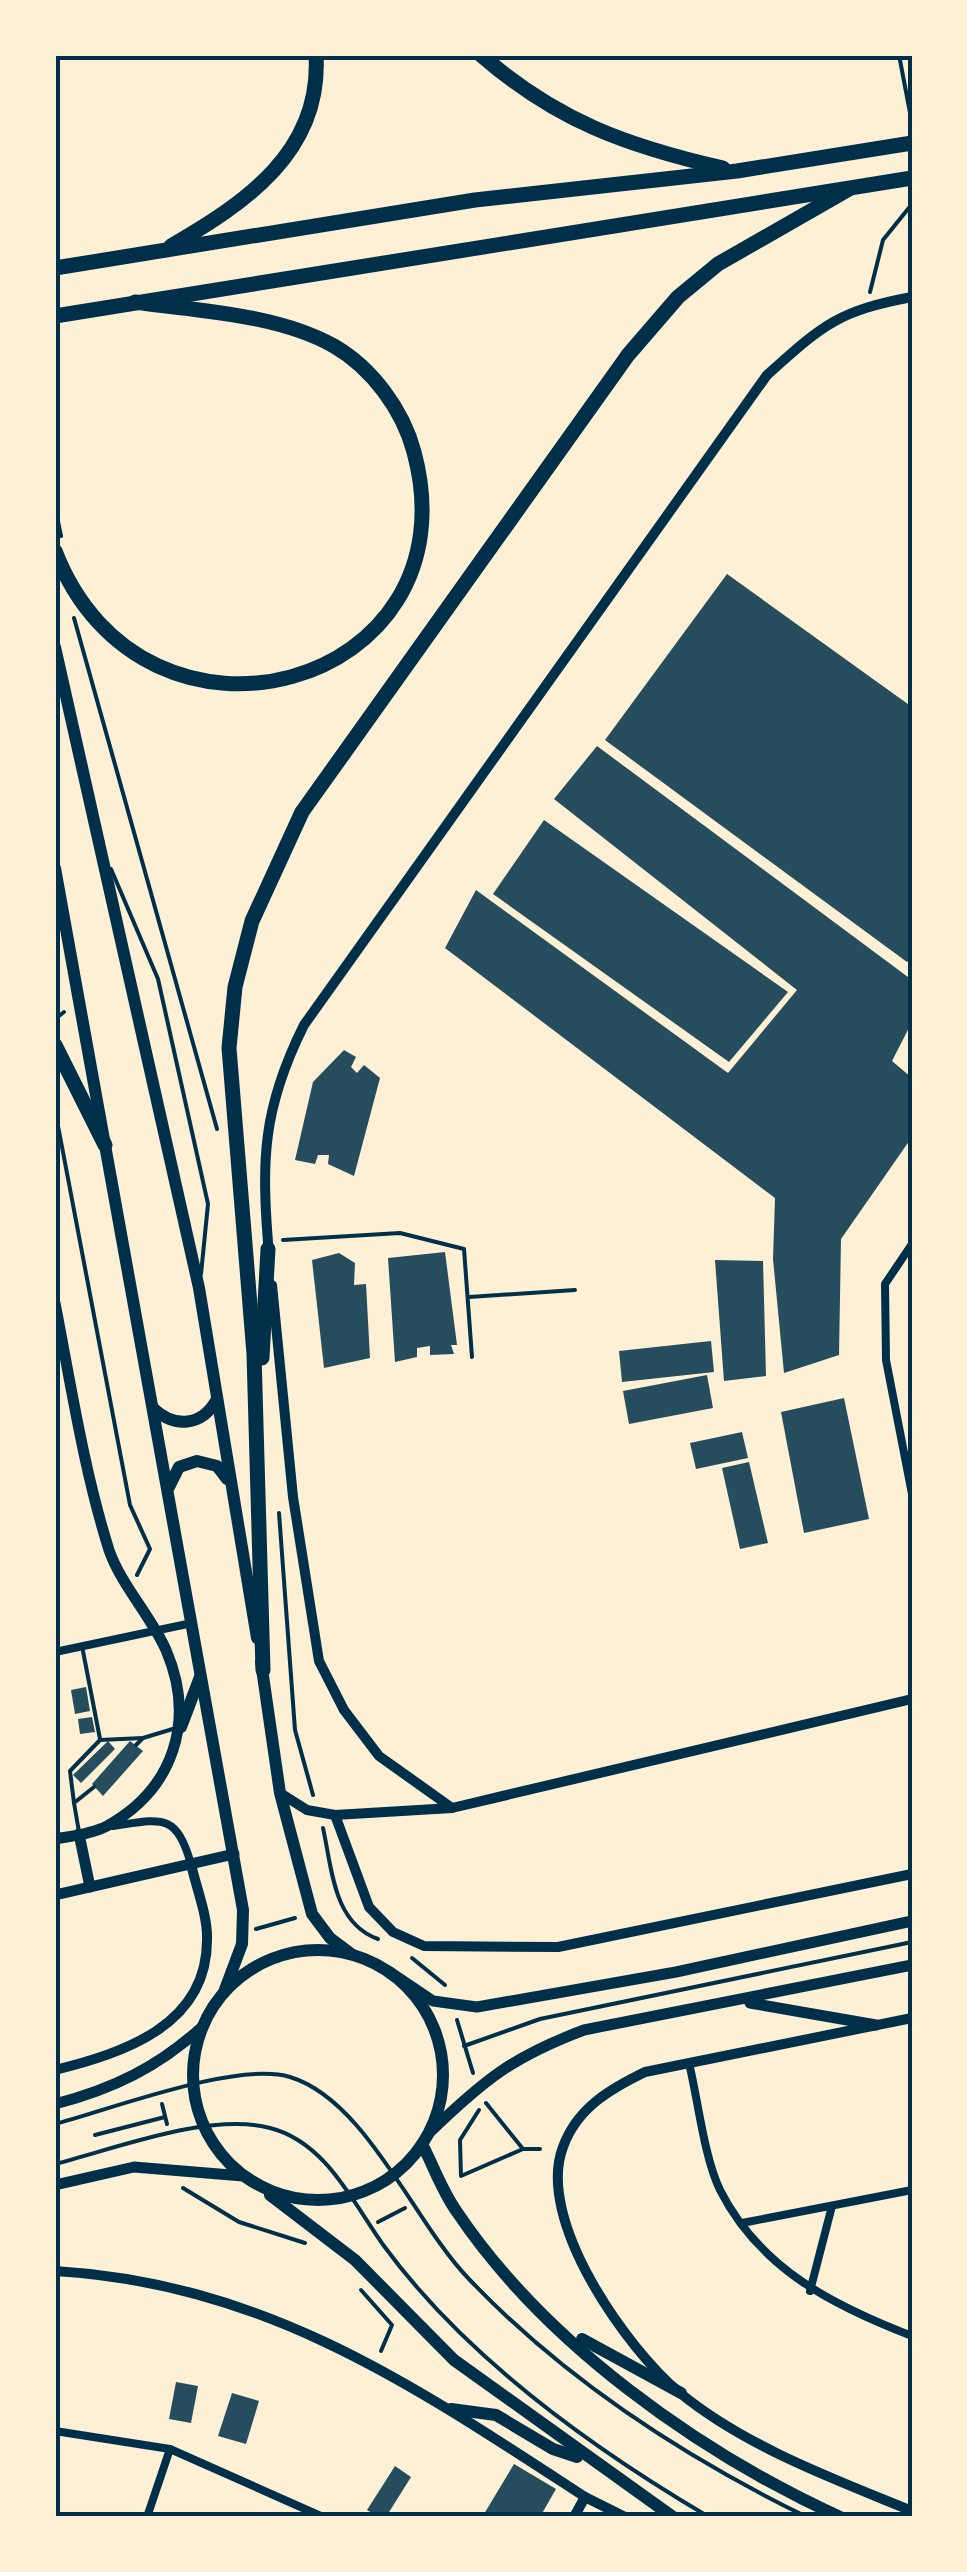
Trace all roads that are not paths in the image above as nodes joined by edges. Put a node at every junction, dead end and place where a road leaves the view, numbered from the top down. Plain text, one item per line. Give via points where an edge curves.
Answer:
1 (316, 55) edge
2 (481, 55) edge
3 (912, 143) edge
4 (736, 171) junction
5 (912, 178) edge
6 (850, 189) junction
7 (162, 251) junction
8 (55, 268) edge
9 (912, 297) edge
10 (135, 302) junction
11 (55, 316) edge
12 (55, 552) edge
13 (55, 647) edge
14 (100, 844) junction
15 (55, 868) edge
16 (55, 1045) edge
17 (105, 1145) junction
18 (912, 1244) edge
19 (268, 1245) junction
20 (199, 1288) junction
21 (55, 1303) edge
22 (217, 1399) junction
23 (256, 1402) junction
24 (152, 1408) junction
25 (231, 1486) junction
26 (168, 1492) junction
27 (912, 1494) edge
28 (192, 1622) junction
29 (154, 1630) junction
30 (82, 1646) junction
31 (55, 1652) edge
32 (263, 1670) junction
33 (201, 1675) junction
34 (912, 1699) edge
35 (181, 1727) junction
36 (143, 1738) junction
37 (100, 1740) junction
38 (136, 1746) dead end
39 (94, 1787) dead end
40 (280, 1793) junction
41 (74, 1803) junction
42 (452, 1808) junction
43 (335, 1816) junction
44 (106, 1826) junction
45 (79, 1834) junction
46 (55, 1839) edge
47 (234, 1854) junction
48 (191, 1864) junction
49 (912, 1874) edge
50 (90, 1886) junction
51 (55, 1895) edge
52 (912, 1921) edge
53 (350, 1953) junction
54 (912, 1965) edge
55 (390, 1972) junction
56 (224, 1992) junction
57 (741, 2001) junction
58 (912, 2018) edge
59 (876, 2026) junction
60 (202, 2027) junction
61 (689, 2063) junction
62 (55, 2070) edge
63 (193, 2084) junction
64 (55, 2104) edge
65 (55, 2124) edge
66 (204, 2128) junction
67 (426, 2138) junction
68 (55, 2164) edge
69 (243, 2176) junction
70 (392, 2176) junction
71 (55, 2185) edge
72 (258, 2186) junction
73 (912, 2190) edge
74 (351, 2196) junction
75 (832, 2206) junction
76 (742, 2223) junction
77 (55, 2270) edge
78 (810, 2290) junction
79 (558, 2326) junction
80 (912, 2336) edge
81 (681, 2394) junction
82 (451, 2409) junction
83 (55, 2430) edge
84 (170, 2449) junction
85 (594, 2463) junction
86 (585, 2497) junction
87 (912, 2511) edge
88 (619, 2516) edge
89 (147, 2517) edge
90 (322, 2517) edge
91 (574, 2517) edge
92 (673, 2517) edge
93 (709, 2517) edge
94 (807, 2517) edge
95 (840, 2517) edge

1 - 7 highway via 310,110 282,164 237,208
2 - 4 highway via 528,94 613,139
3 - 4 highway
4 - 7 highway via 475,200
5 - 6 highway
6 - 10 highway
6 - 23 highway via 718,264 678,297 628,355 302,812 275,865 234,987 229,1048
7 - 8 highway
9 - 19 street via 824,323 767,375 304,1025 267,1117
10 - 11 highway
10 - 12 highway via 302,334 334,346 366,370 392,402 413,449 422,514 417,553 401,593 346,654 310,674 234,686 192,680 126,648 102,628
13 - 14 main road
14 - 20 main road
14 - 20 lane via 158,979 208,1204
15 - 17 main road
16 - 17 highway
17 - 24 main road
18 - 27 street via 885,1284 886,1360
19 - 23 highway
19 - 42 street via 293,1498 319,1661 344,1710 379,1756
20 - 22 main road
21 - 29 main road via 111,1556
22 - 24 main road via 192,1421 171,1420
22 - 25 main road
23 - 32 highway
24 - 26 main road
25 - 26 main road via 217,1466 197,1461 179,1466
25 - 32 main road
26 - 28 main road
28 - 29 street
28 - 33 main road
29 - 30 street
29 - 35 main road via 175,1681
30 - 31 street
30 - 37 lane
32 - 40 main road
33 - 35 main road
33 - 47 main road
34 - 42 street
35 - 36 lane
35 - 44 main road via 163,1776
36 - 37 lane
36 - 38 lane
37 - 41 lane via 70,1771
39 - 41 lane
40 - 43 street
40 - 53 main road via 312,1914
41 - 45 lane
42 - 43 street
43 - 49 street via 369,1908 393,1932 424,1946 558,1947
44 - 45 main road
44 - 48 street via 171,1823 182,1833
45 - 46 main road
45 - 50 main road
47 - 48 main road
47 - 56 main road via 243,1932
48 - 50 main road
48 - 62 street via 208,1939 200,1981 180,2012 121,2053
50 - 51 main road
52 - 55 main road via 477,2008 433,2001
53 - 55 main road
53 - 56 main road via 282,1954
54 - 57 main road
55 - 67 main road via 434,2028 442,2063 440,2099
56 - 60 main road
57 - 59 main road
57 - 67 main road via 584,2030 539,2047 496,2072
58 - 59 street
59 - 61 street
60 - 63 main road
60 - 64 main road via 128,2082
61 - 76 street via 719,2188
61 - 81 street via 645,2072 584,2110 562,2148 558,2184 580,2258 634,2347
63 - 65 lane
63 - 66 main road
63 - 70 lane via 270,2072 311,2086 338,2106
66 - 68 lane
66 - 69 main road
66 - 74 lane via 258,2125 292,2137
67 - 70 main road
67 - 79 main road via 445,2192 481,2245
69 - 71 main road via 134,2167
69 - 72 main road
70 - 74 main road
70 - 94 lane via 468,2278 546,2350 648,2428
72 - 74 main road via 321,2201
72 - 85 main road via 355,2260 454,2360
73 - 75 street
74 - 93 lane via 425,2298 506,2373 645,2479
75 - 76 street
75 - 78 street
76 - 78 street
77 - 82 street via 142,2280 258,2312 350,2350
78 - 80 street
79 - 81 main road
79 - 95 main road via 669,2423
81 - 87 street via 818,2472
82 - 85 main road via 496,2415 553,2449
82 - 86 street
83 - 84 street
84 - 89 street
84 - 90 street
85 - 92 main road
86 - 88 street
86 - 91 street

